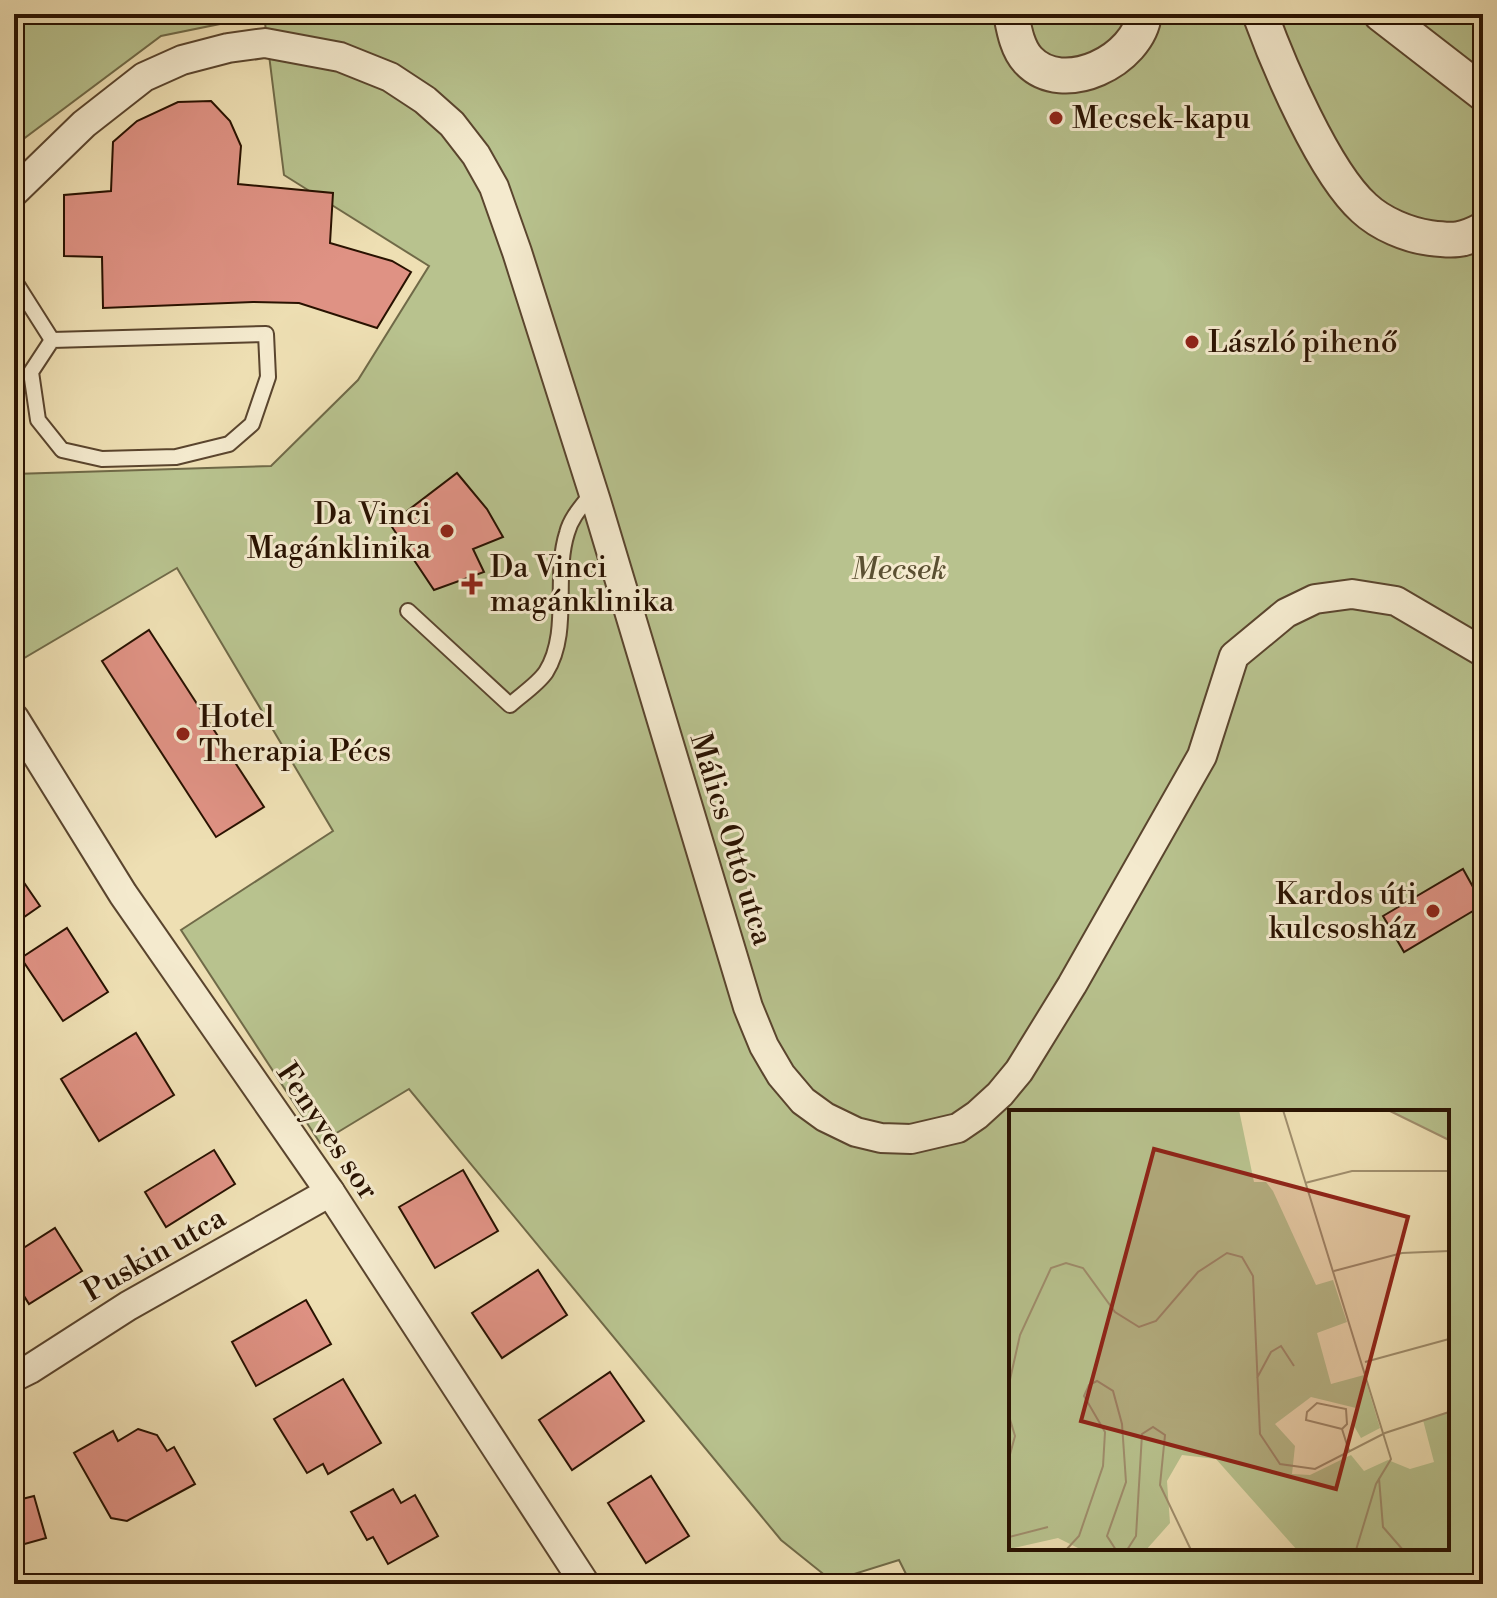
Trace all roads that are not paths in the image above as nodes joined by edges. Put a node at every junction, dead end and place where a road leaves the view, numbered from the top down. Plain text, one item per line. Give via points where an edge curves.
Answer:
1 (1011, 14) edge
2 (1144, 14) edge
3 (1260, 14) edge
4 (1381, 14) edge
5 (1483, 93) edge
6 (14, 192) edge
7 (1483, 230) edge
8 (14, 280) edge
9 (52, 340) junction
10 (593, 492) junction
11 (408, 611) dead end
12 (1483, 652) edge
13 (18, 735) edge
14 (330, 1192) junction
15 (14, 1377) edge
16 (585, 1584) edge

1 - 2 street via 1028,60 1054,74 1073,75 1110,62 1138,34
3 - 7 street via 1324,154 1364,208 1419,237 1465,240
4 - 5 street
6 - 10 street, Málics Ottó utca via 108,105 144,77 182,60 265,43 340,57 390,77 452,124 494,187
8 - 9 lane
9 - 9 lane via 31,372 38,420 62,450 102,459 176,457 229,444 252,424 268,377 266,334
10 - 11 lane via 567,530 555,655 545,675 510,705
10 - 12 street, Málics Ottó utca via 717,909 764,1046 803,1101 856,1132 881,1138 911,1139 958,1128 1019,1071 1202,756 1234,656 1286,613 1315,599 1352,594 1396,601
13 - 14 street, Fenyves sor
14 - 15 street, Puskin utca
14 - 16 street, Fenyves sor

